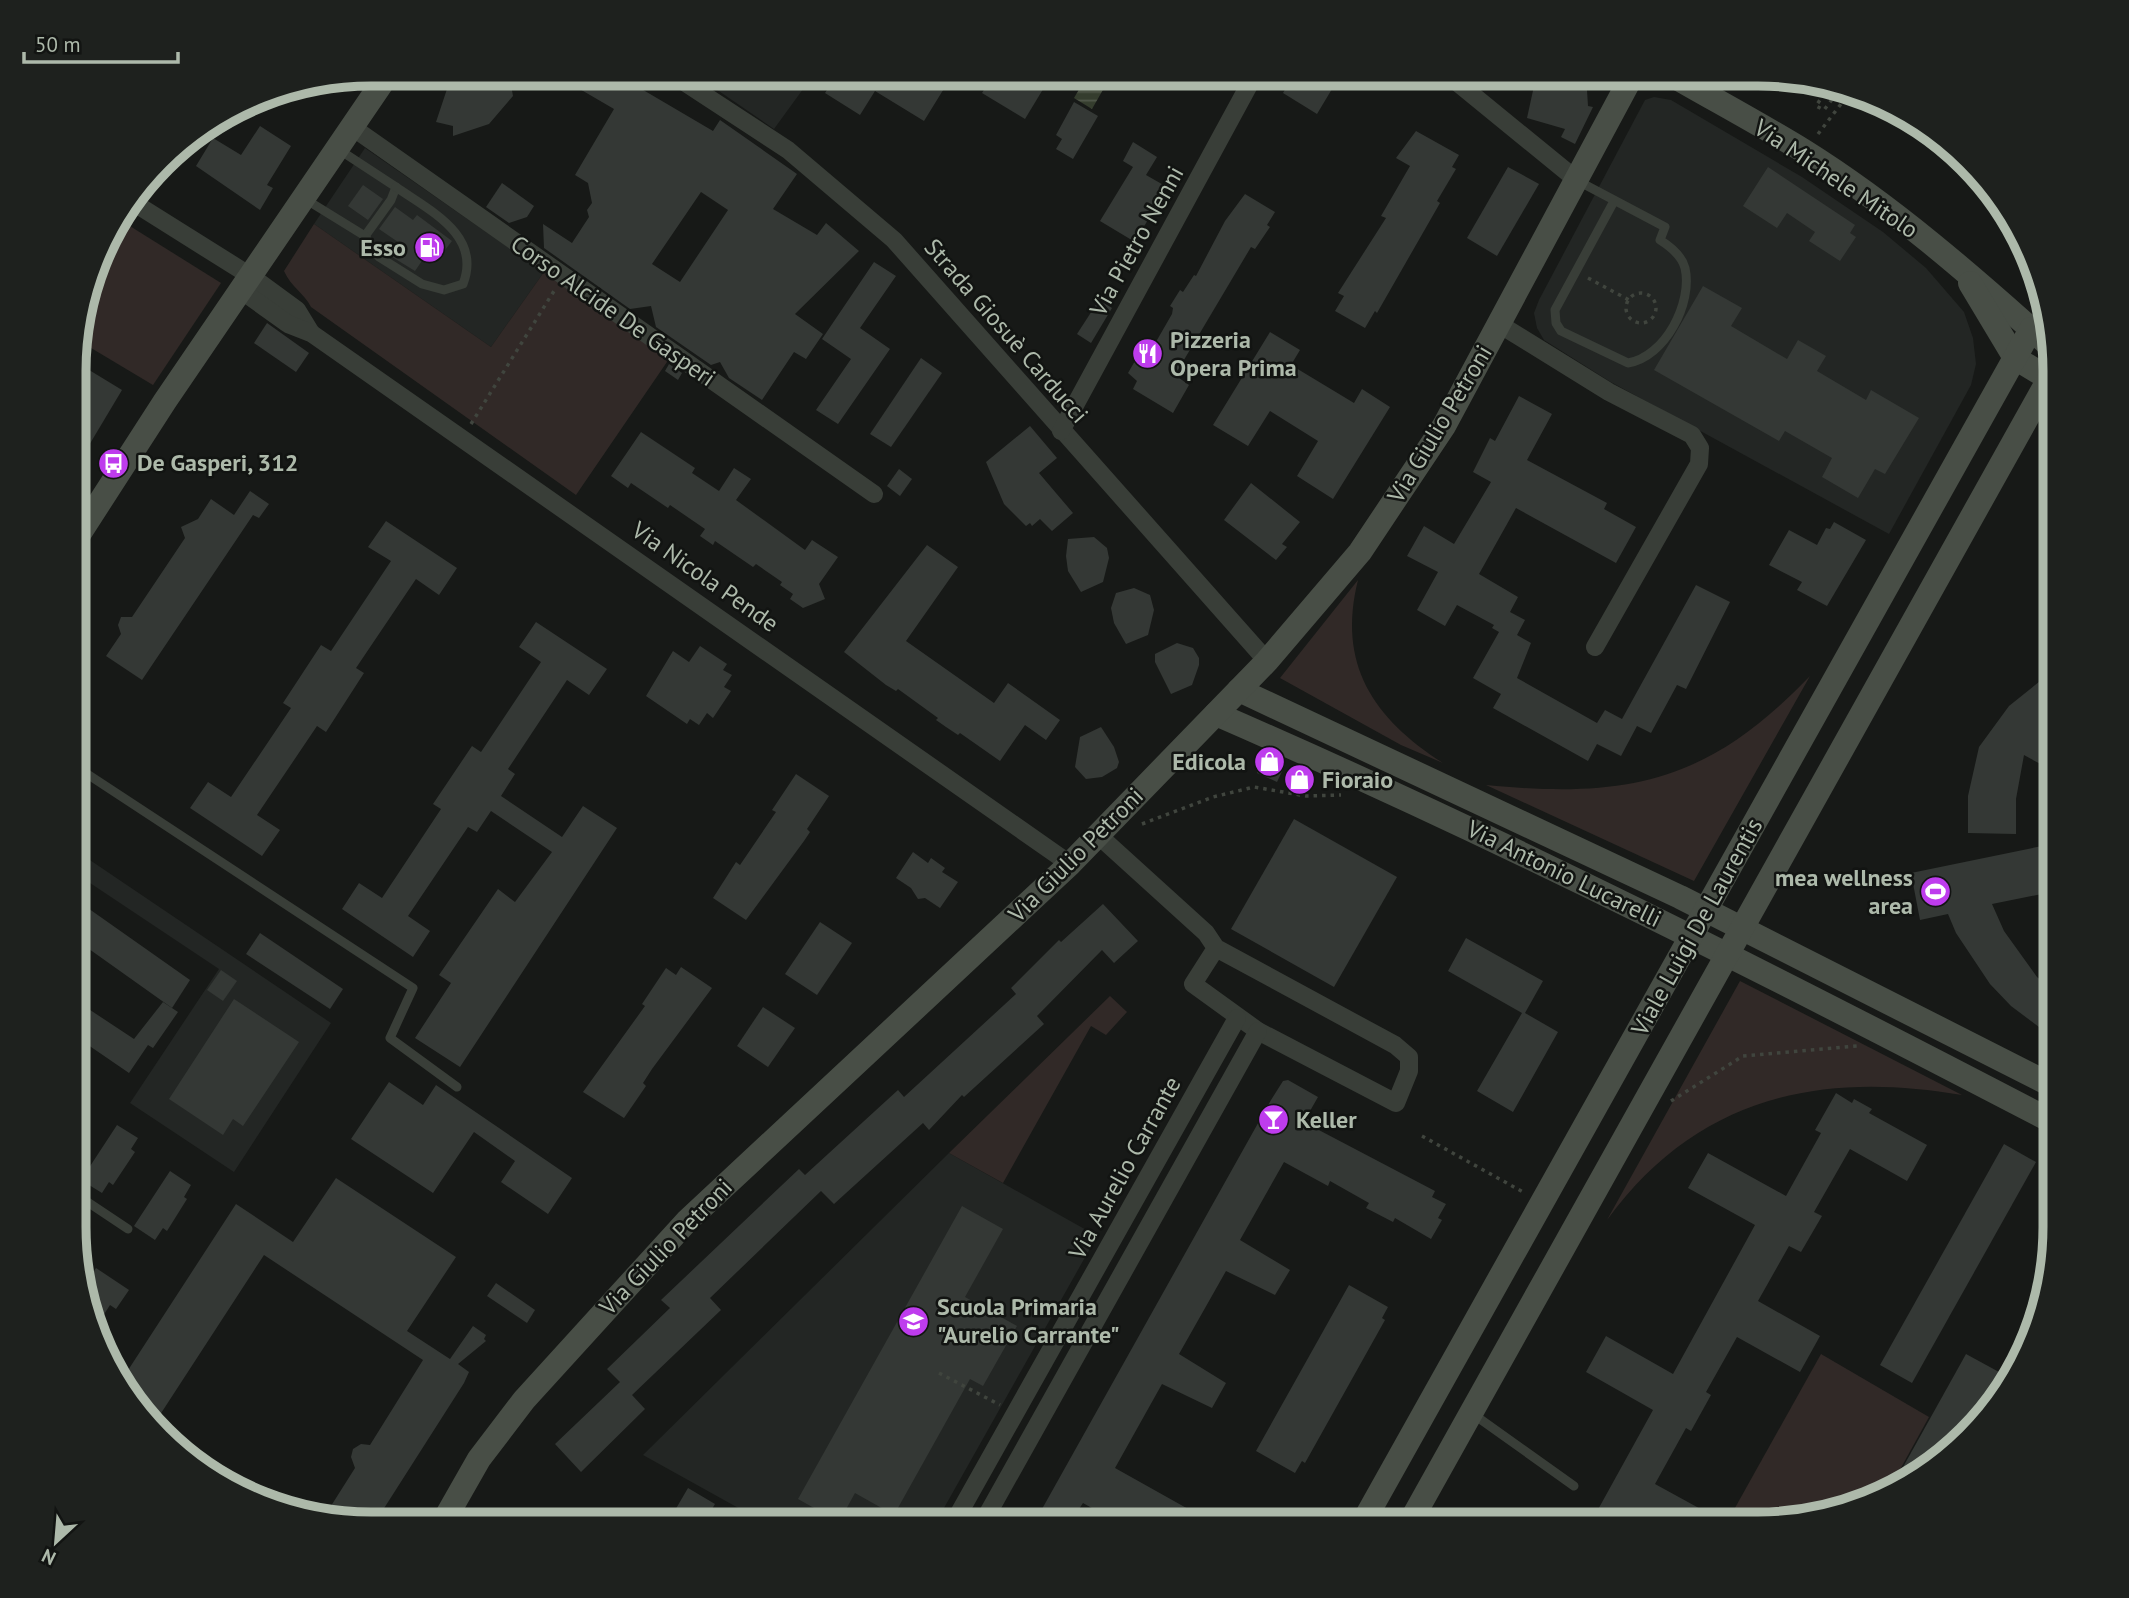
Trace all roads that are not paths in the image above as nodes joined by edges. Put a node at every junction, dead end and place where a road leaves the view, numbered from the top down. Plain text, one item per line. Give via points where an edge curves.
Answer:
1 (380, 86) edge
2 (690, 86) edge
3 (1248, 86) edge
4 (1462, 86) edge
5 (1627, 86) edge
6 (1691, 86) edge
7 (352, 127) junction
8 (337, 148) junction
9 (1578, 181) junction
10 (396, 187) junction
11 (304, 198) junction
12 (1614, 203) junction
13 (139, 206) edge
14 (365, 236) junction
15 (1961, 268) junction
16 (247, 284) junction
17 (1499, 324) junction
18 (2031, 329) junction
19 (2041, 338) edge
20 (2015, 358) junction
21 (2043, 371) edge
22 (2043, 394) edge
23 (1061, 431) junction
24 (874, 495) dead end
25 (86, 523) edge
26 (1595, 647) dead end
27 (1267, 661) junction
28 (1239, 691) junction
29 (1216, 715) junction
30 (86, 773) edge
31 (1105, 827) junction
32 (1070, 864) junction
33 (1707, 910) junction
34 (1743, 928) junction
35 (1692, 936) junction
36 (1216, 948) junction
37 (1729, 953) junction
38 (1237, 1018) junction
39 (1258, 1031) junction
40 (2043, 1081) edge
41 (457, 1087) dead end
42 (2043, 1117) edge
43 (86, 1201) edge
44 (128, 1229) dead end
45 (1472, 1413) junction
46 (1574, 1486) dead end
47 (449, 1512) edge
48 (960, 1512) edge
49 (989, 1512) edge
50 (1369, 1512) edge
51 (1416, 1512) edge

1 - 7 street
2 - 23 street, Strada Giosuè Carducci via 788,150 894,240
3 - 23 street, Via Pietro Nenni
4 - 9 street
5 - 9 street, Via Giulio Petroni
6 - 15 street, Via Michele Mitolo via 1805,152
7 - 8 street
7 - 24 street, Corso Alcide De Gasperi
8 - 10 lane
8 - 11 street
9 - 12 lane
9 - 17 street, Via Giulio Petroni
10 - 14 lane
10 - 14 lane via 462,239 470,266 463,284 444,290 422,284 379,257
11 - 14 lane
11 - 16 street
12 - 12 lane via 1555,310 1562,331 1620,362 1645,359 1662,342 1685,300 1685,266 1674,249 1660,240 1665,228
13 - 16 street, Via Nicola Pende
15 - 18 street, Via Michele Mitolo
15 - 20 street, Via Michele Mitolo
16 - 25 street
16 - 32 street, Via Nicola Pende via 288,324 311,333
17 - 26 street via 1609,392 1692,435 1700,448 1699,464
17 - 27 street, Via Giulio Petroni via 1444,426 1360,552
18 - 19 street, Via Michele Mitolo
18 - 20 street, Viale Luigi De Laurentis
20 - 21 street, Via Michele Mitolo
20 - 33 street, Viale Luigi De Laurentis
22 - 34 street, Viale Luigi De Laurentis
23 - 27 street, Strada Giosuè Carducci
27 - 28 street, Via Giulio Petroni
28 - 29 street, Via Giulio Petroni
28 - 33 street, Via Antonio Lucarelli
29 - 31 street, Via Giulio Petroni
29 - 35 street, Via Antonio Lucarelli via 1399,794
30 - 41 lane via 414,988 390,1038
31 - 32 street, Via Giulio Petroni
31 - 36 street
32 - 47 street, Via Giulio Petroni via 687,1221 524,1401
33 - 34 street, Via Antonio Lucarelli
33 - 35 street, Viale Luigi De Laurentis
34 - 37 street, Viale Luigi De Laurentis
34 - 40 street, Via Antonio Lucarelli
35 - 37 street, Via Antonio Lucarelli
35 - 50 street, Viale Luigi De Laurentis
36 - 38 street via 1193,984
36 - 39 street via 1395,1045 1409,1057 1409,1071 1396,1103
37 - 42 street, Via Antonio Lucarelli
37 - 45 street, Viale Luigi De Laurentis
38 - 39 street
38 - 48 street, Via Aurelio Carrante
39 - 49 street, Via Aurelio Carrante
43 - 44 lane
45 - 46 lane
45 - 51 street, Viale Luigi De Laurentis

